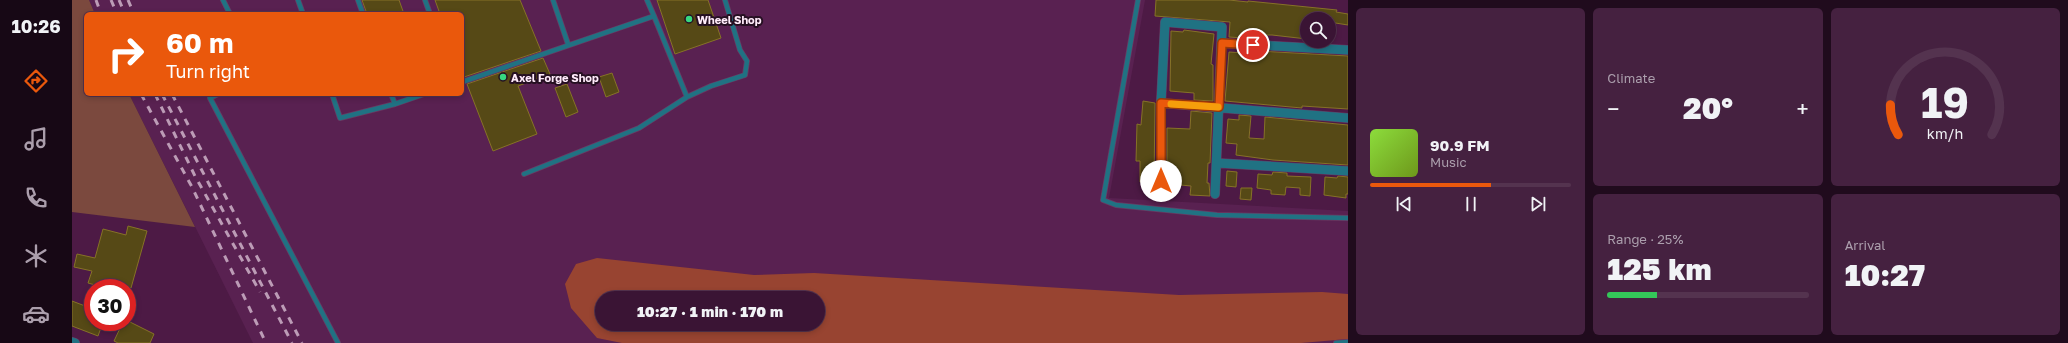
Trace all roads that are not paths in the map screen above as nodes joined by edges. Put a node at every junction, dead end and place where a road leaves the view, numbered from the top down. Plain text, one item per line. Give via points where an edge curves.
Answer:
1 (223, 0) edge
2 (298, 0) edge
3 (358, 0) edge
4 (425, 0) edge
5 (553, 0) edge
6 (647, 0) edge
7 (725, 0) edge
8 (1138, 0) edge
9 (229, 12) edge
10 (302, 12) edge
11 (362, 12) edge
12 (429, 12) edge
13 (654, 16) junction
14 (1222, 43) junction
15 (568, 44) junction
16 (1348, 50) edge
17 (464, 81) edge
18 (214, 96) edge
19 (333, 96) edge
20 (392, 96) edge
21 (418, 96) edge
22 (687, 97) junction
23 (1161, 103) junction
24 (395, 104) junction
25 (1219, 107) junction
26 (1348, 118) edge
27 (1216, 162) junction
28 (1348, 171) edge
29 (524, 174) dead end
30 (1161, 181) dead end
31 (1215, 194) dead end
32 (1348, 218) edge
33 (1348, 342) edge
34 (338, 343) edge
35 (1336, 343) edge

1 - 9 lane
2 - 10 lane
3 - 11 lane
4 - 12 lane
5 - 15 lane
6 - 13 lane
7 - 22 lane via 740,50 747,60 745,75
8 - 32 lane via 1103,200 1116,204 1217,216
13 - 15 lane
13 - 22 lane
14 - 16 street
14 - 23 street via 1222,27 1165,22
14 - 25 street
15 - 17 lane via 560,49
18 - 34 lane via 210,98
19 - 24 lane via 340,118
20 - 24 lane
21 - 24 lane
22 - 29 lane via 639,128
23 - 25 street
23 - 30 street
25 - 26 street
25 - 27 street
27 - 28 street
27 - 31 street
33 - 35 lane

